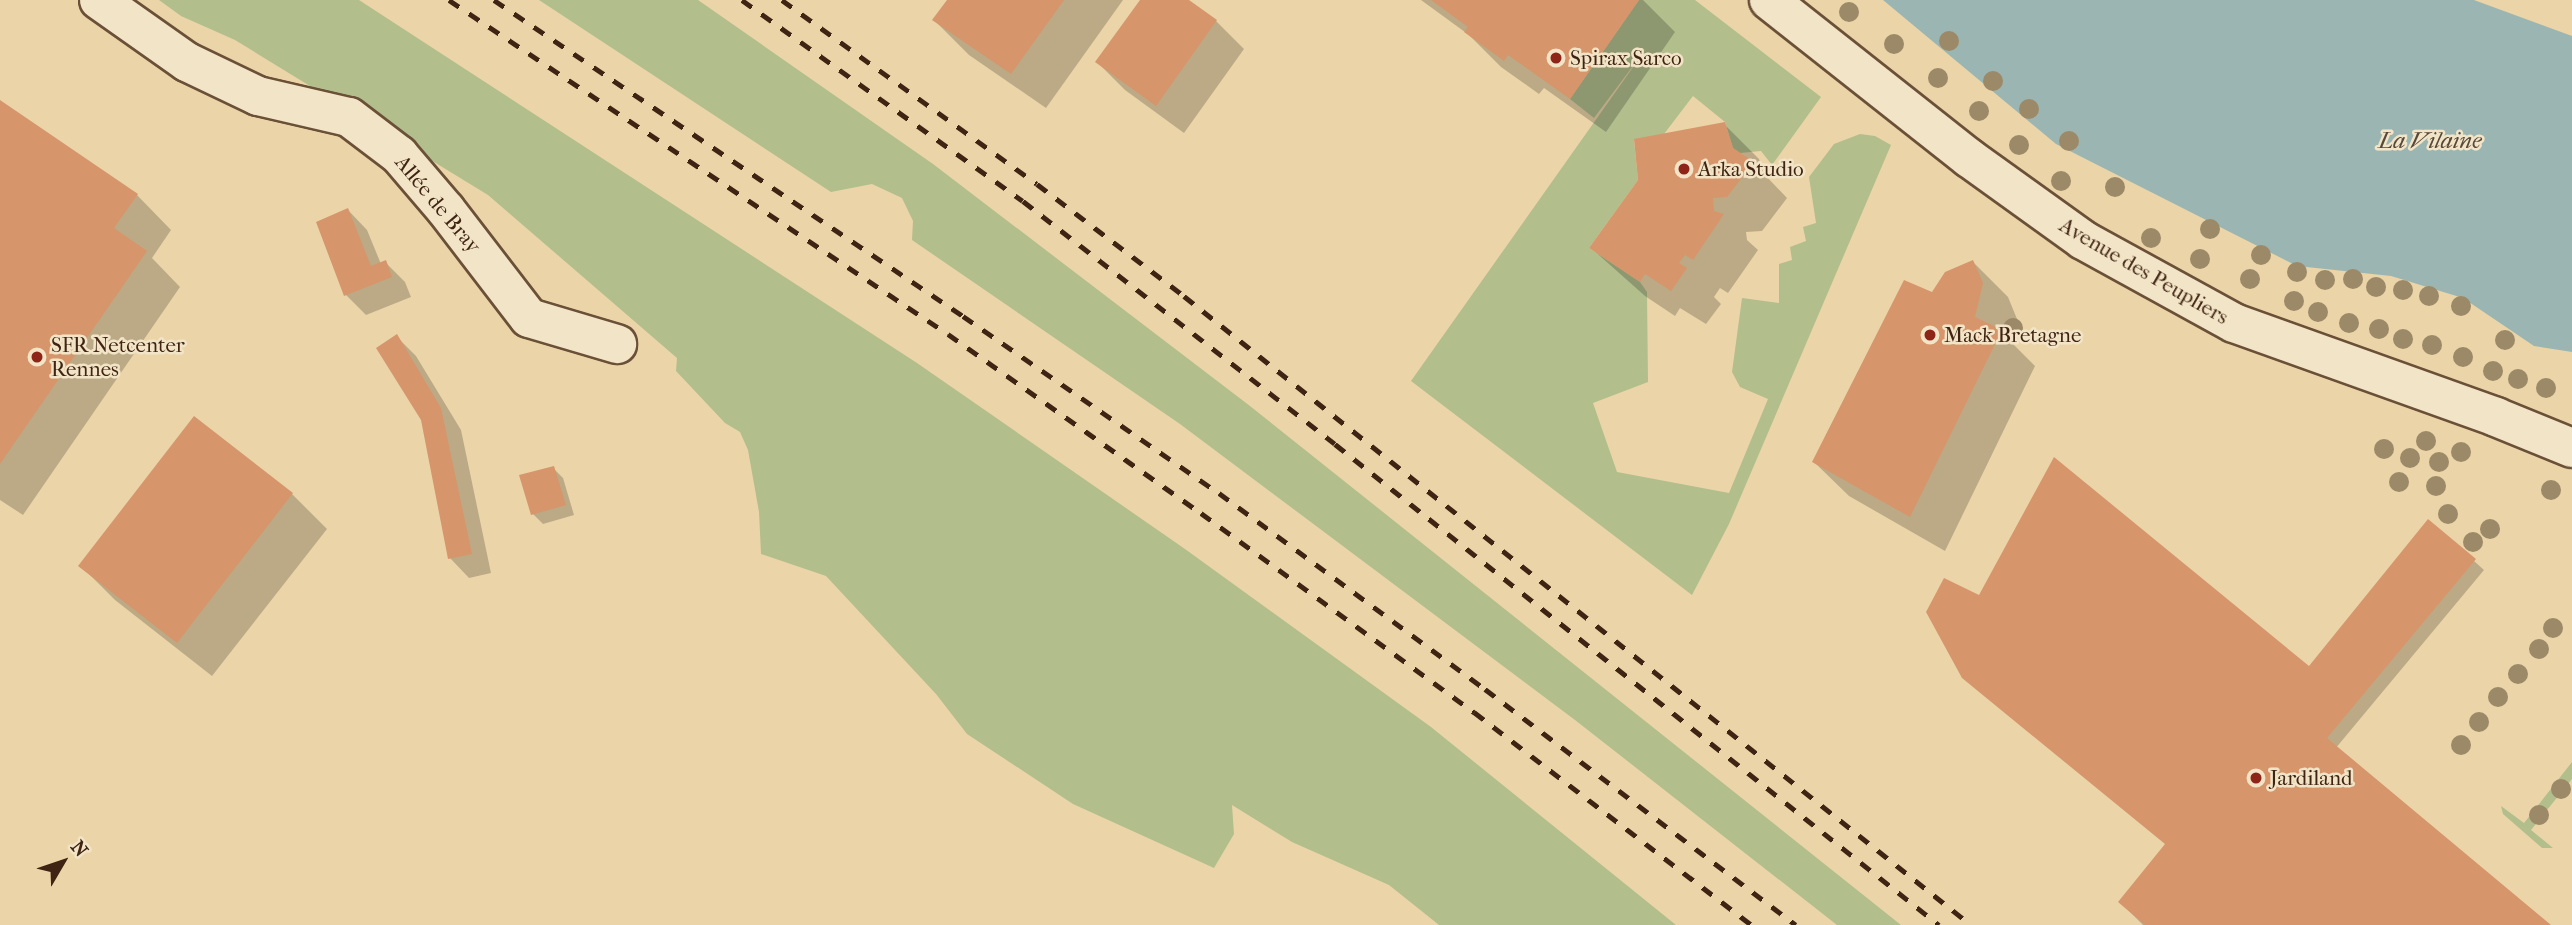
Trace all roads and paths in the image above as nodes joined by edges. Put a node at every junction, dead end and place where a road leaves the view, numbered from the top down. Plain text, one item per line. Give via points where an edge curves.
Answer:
1 (99, 0) edge
2 (1769, 0) edge
3 (617, 344) dead end
4 (2572, 448) edge

1 - 3 street, Allée de Bray via 187,62 258,96 349,117 399,155 529,318
2 - 4 street, Avenue des Peupliers via 1947,141 2083,240 2234,323

